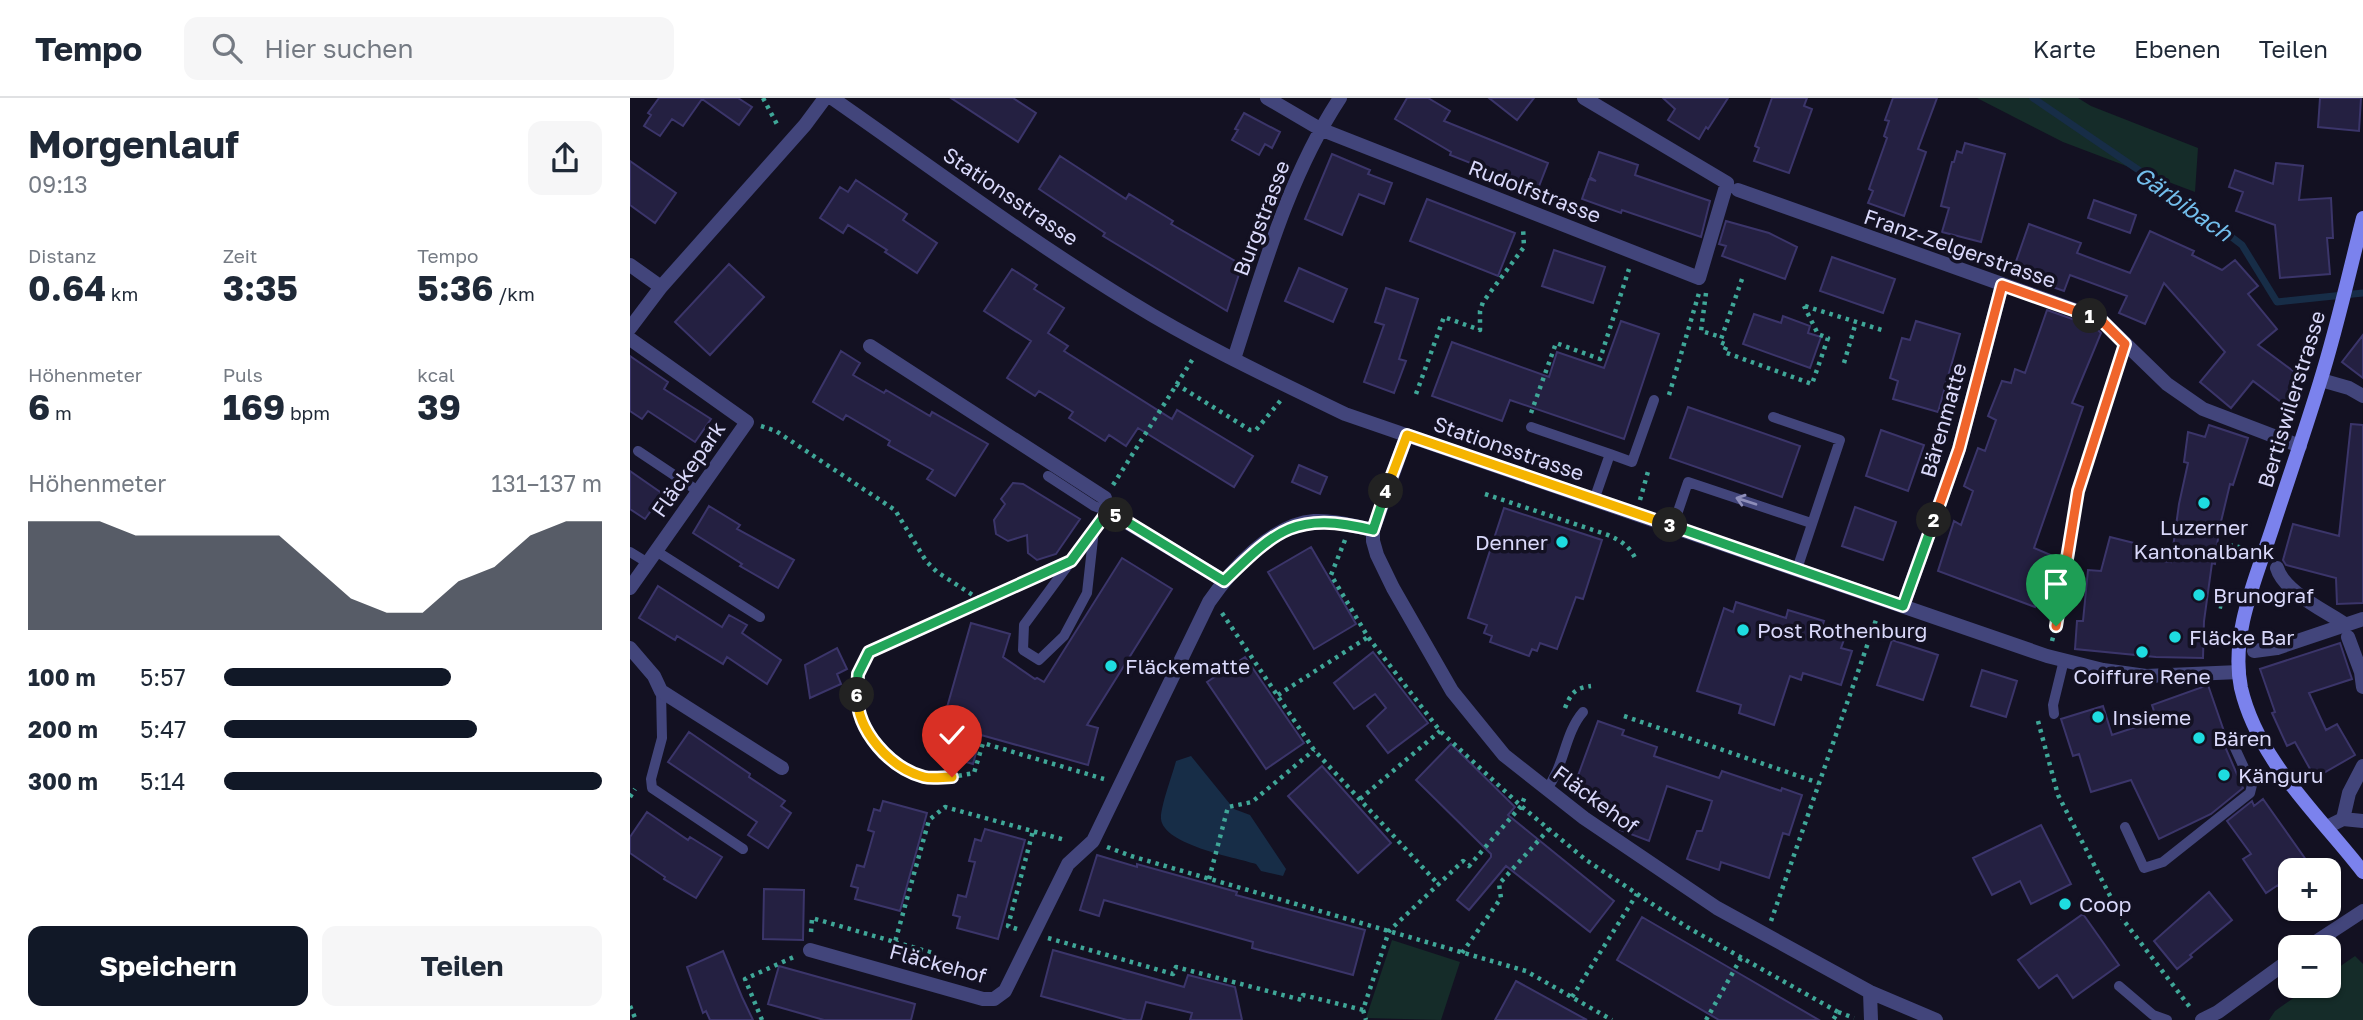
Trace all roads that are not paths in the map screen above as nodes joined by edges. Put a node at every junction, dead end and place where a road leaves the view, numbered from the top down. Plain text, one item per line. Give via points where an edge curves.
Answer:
1 (825, 98) edge
2 (832, 98) edge
3 (1267, 98) edge
4 (1340, 98) edge
5 (1584, 98) edge
6 (1320, 129) junction
7 (1732, 187) junction
8 (2363, 218) edge
9 (630, 265) edge
10 (2002, 285) junction
11 (661, 287) junction
12 (630, 328) edge
13 (630, 339) edge
14 (870, 346) dead end
15 (1234, 359) junction
16 (2321, 380) junction
17 (2363, 396) edge
18 (1654, 400) dead end
19 (1773, 417) dead end
20 (1531, 427) road end
21 (1407, 435) junction
22 (2300, 446) junction
23 (638, 452) dead end
24 (1610, 454) junction
25 (1048, 476) dead end
26 (698, 491) junction
27 (1594, 500) junction
28 (1107, 504) junction
29 (1811, 523) junction
30 (1673, 526) junction
31 (1094, 530) junction
32 (1373, 530) junction
33 (630, 552) edge
34 (652, 557) junction
35 (1797, 569) junction
36 (2277, 577) dead end
37 (1224, 581) junction
38 (630, 588) edge
39 (1903, 606) junction
40 (760, 617) dead end
41 (2363, 619) edge
42 (2347, 631) junction
43 (630, 648) edge
44 (2262, 649) dead end
45 (2064, 660) junction
46 (2239, 672) junction
47 (2363, 688) edge
48 (661, 691) junction
49 (1583, 712) dead end
50 (2054, 714) dead end
51 (2259, 735) junction
52 (2363, 766) edge
53 (782, 768) dead end
54 (1546, 790) junction
55 (2343, 819) junction
56 (2363, 821) edge
57 (2125, 827) dead end
58 (2327, 827) junction
59 (743, 849) dead end
60 (2363, 872) edge
61 (2363, 911) edge
62 (2326, 935) edge
63 (810, 950) road end
64 (2278, 967) edge
65 (2119, 986) dead end
66 (1870, 992) junction
67 (2198, 1016) edge
68 (1871, 1020) edge
69 (1936, 1020) edge
70 (2167, 1020) edge

1 - 11 street
2 - 15 street, Stationsstrasse via 1121,296
3 - 6 street, Rudolfstrasse
4 - 6 street, Burgstrasse
5 - 7 street, Franz-Zelgerstrasse
6 - 7 street, Rudolfstrasse via 1700,276
6 - 15 street, Burgstrasse via 1272,239
7 - 10 street, Franz-Zelgerstrasse
8 - 16 main road, Bertiswilerstrasse
9 - 11 street
10 - 22 street, Franz-Zelgerstrasse via 2100,319 2167,384 2203,410
10 - 39 street, Bärenmatte via 1959,449
11 - 12 street
13 - 26 street, Fläckepark via 747,422
14 - 28 street
15 - 21 street, Stationsstrasse via 1345,414
16 - 17 street
16 - 22 main road, Bertiswilerstrasse
18 - 24 lane via 1632,462
19 - 29 lane via 1840,440
20 - 24 lane
21 - 27 street, Stationsstrasse
21 - 32 street
22 - 46 main road, Bertiswilerstrasse via 2247,610 2239,640
23 - 26 lane
24 - 27 lane
25 - 28 lane via 1094,506
26 - 34 street, Fläckepark
27 - 30 street, Stationsstrasse
28 - 31 lane
28 - 37 street
29 -> 30 lane via 1688,482
29 - 35 lane
30 - 35 street, Stationsstrasse
31 - 31 lane via 1024,625 1023,650 1039,660 1065,636 1087,593
32 - 37 street, Fläckehof via 1323,522 1293,526 1261,544
32 - 54 street, Fläckehof via 1377,555 1393,588 1452,691 1504,755
33 - 34 lane
34 - 38 street, Fläckepark
34 - 40 lane
35 - 39 street, Stationsstrasse
36 - 42 street
37 - 63 street, Fläckehof via 1209,602 1093,841 1068,863 1005,991 994,999 983,999
39 - 45 street, Stationsstrasse
41 - 42 street
42 - 44 street
42 - 47 street
43 - 48 street
45 - 46 street, Stationsstrasse via 2146,676
45 - 50 lane
46 - 51 main road, Bertiswilerstrasse
48 - 53 street
48 - 59 lane via 662,738 652,788
49 - 54 lane
51 - 57 lane via 2234,746 2252,785 2250,793 2163,862 2144,868
51 - 58 main road, Bertiswilerstrasse
52 - 55 street via 2349,793
54 - 66 street, Fläckehof via 1717,908
55 - 56 street
55 - 58 street
58 - 60 main road, Bertiswilerstrasse
61 - 62 street
64 - 67 street
65 - 70 lane via 2153,1015
66 - 68 street
66 - 69 street, Fläckehof

